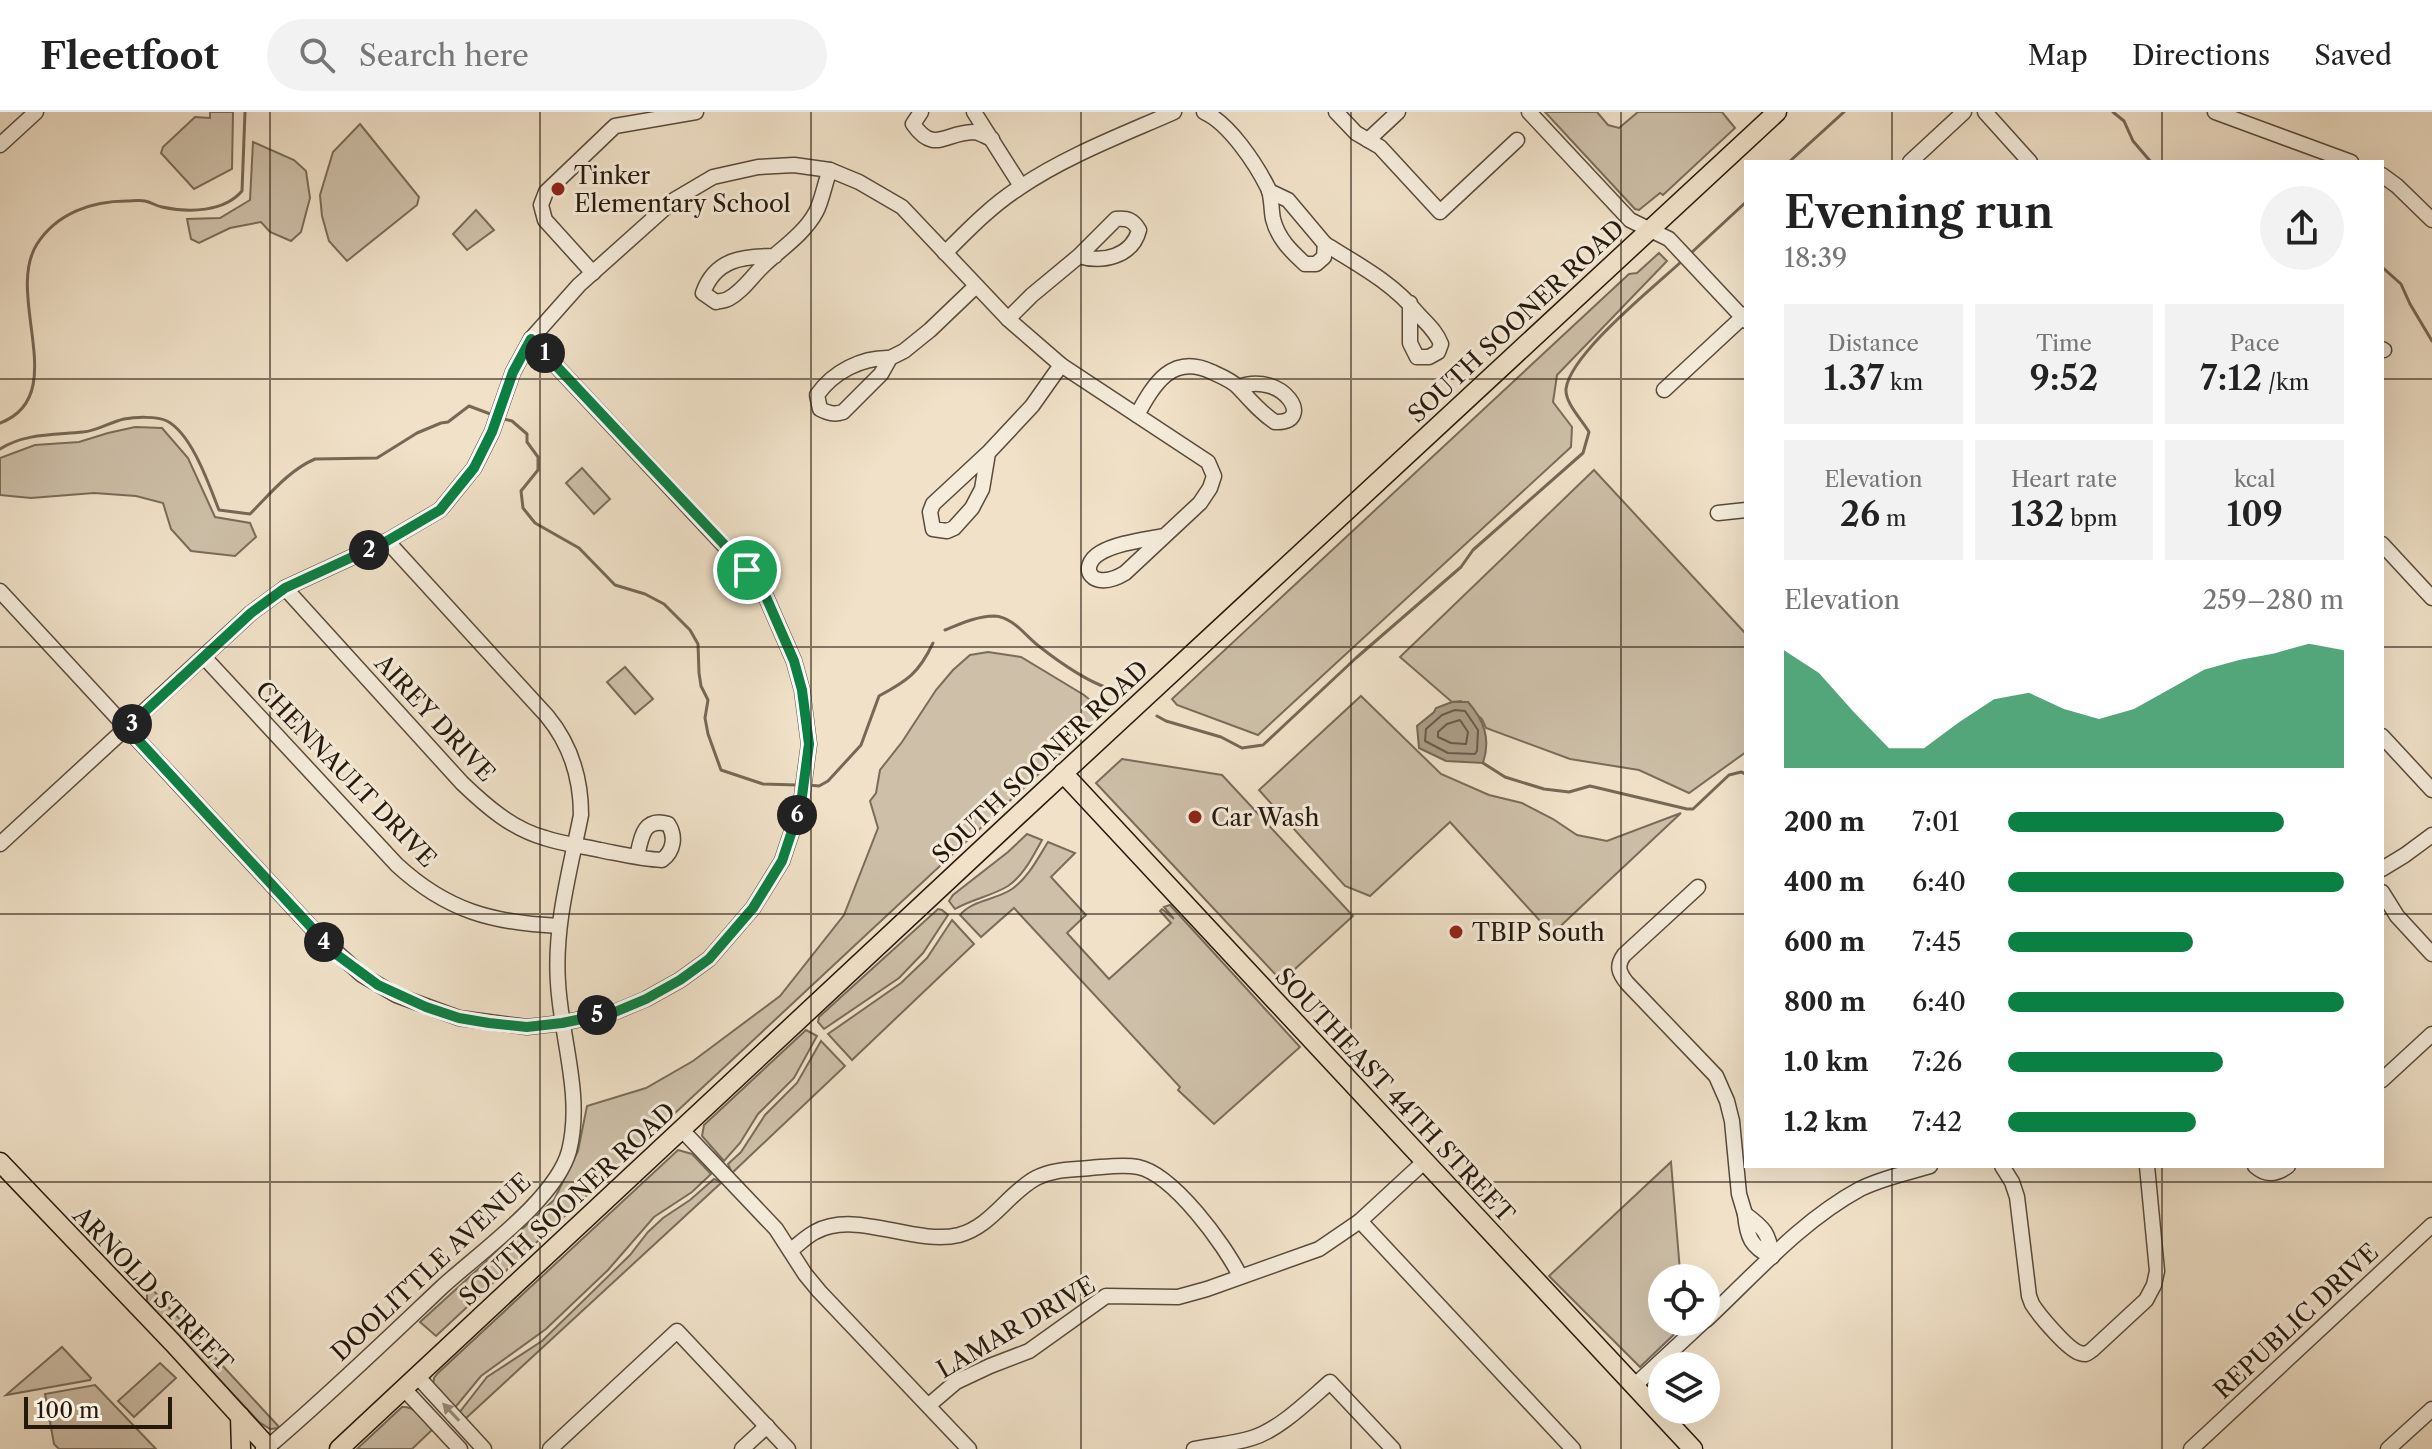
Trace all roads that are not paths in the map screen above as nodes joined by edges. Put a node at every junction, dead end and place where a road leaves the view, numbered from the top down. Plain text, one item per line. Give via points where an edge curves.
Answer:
1 (36, 112) edge
2 (696, 112) edge
3 (921, 112) edge
4 (974, 112) edge
5 (1174, 112) edge
6 (1204, 112) edge
7 (1336, 112) edge
8 (1398, 112) edge
9 (1529, 112) edge
10 (1777, 112) edge
11 (1964, 112) edge
12 (1985, 112) edge
13 (2215, 112) edge
14 (992, 139) junction
15 (1368, 140) junction
16 (1517, 140) dead end
17 (0, 145) edge
18 (1912, 160) edge
19 (2028, 160) edge
20 (2345, 160) edge
21 (830, 170) junction
22 (2384, 177) edge
23 (1021, 186) junction
24 (1269, 191) junction
25 (2430, 213) edge
26 (1650, 230) junction
27 (1325, 244) junction
28 (945, 253) junction
29 (775, 256) junction
30 (1079, 256) dead end
31 (593, 273) junction
32 (976, 286) junction
33 (1410, 303) dead end
34 (1744, 316) edge
35 (1744, 318) edge
36 (1008, 319) junction
37 (531, 339) junction
38 (890, 358) junction
39 (1061, 365) junction
40 (1238, 387) dead end
41 (1664, 390) dead end
42 (1137, 415) junction
43 (988, 453) junction
44 (1744, 510) edge
45 (1718, 513) dead end
46 (1163, 536) junction
47 (387, 541) junction
48 (2384, 546) edge
49 (285, 588) junction
50 (0, 591) edge
51 (2432, 598) edge
52 (204, 657) junction
53 (127, 728) junction
54 (2384, 738) edge
55 (1063, 773) junction
56 (2432, 790) edge
57 (2432, 835) edge
58 (0, 844) edge
59 (575, 845) junction
60 (637, 857) dead end
61 (2384, 868) edge
62 (1698, 887) dead end
63 (2384, 895) edge
64 (559, 926) junction
65 (2432, 954) edge
66 (562, 1023) junction
67 (2432, 1034) edge
68 (2384, 1078) edge
69 (681, 1129) junction
70 (1425, 1161) junction
71 (0, 1162) edge
72 (1915, 1168) edge
73 (2003, 1168) edge
74 (2147, 1168) edge
75 (2258, 1168) edge
76 (2285, 1168) edge
77 (1884, 1172) edge
78 (1745, 1214) junction
79 (1360, 1221) junction
80 (2432, 1225) edge
81 (1763, 1229) junction
82 (1751, 1240) junction
83 (791, 1250) junction
84 (1772, 1257) junction
85 (1240, 1276) junction
86 (1720, 1307) edge
87 (1689, 1336) edge
88 (410, 1382) junction
89 (1634, 1386) junction
90 (929, 1405) junction
91 (2432, 1409) edge
92 (240, 1416) junction
93 (767, 1426) junction
94 (267, 1448) edge
95 (241, 1449) edge
96 (339, 1449) edge
97 (460, 1449) edge
98 (484, 1449) edge
99 (550, 1449) edge
100 (742, 1449) edge
101 (788, 1449) edge
102 (969, 1449) edge
103 (1194, 1449) edge
104 (1393, 1449) edge
105 (1573, 1449) edge
106 (1693, 1449) edge
107 (2191, 1449) edge
108 (2388, 1449) edge

1 - 17 street
2 - 31 street via 615,126 546,192 541,205 545,220
3 - 14 street via 913,124 929,141 975,132
4 - 14 street
5 - 23 street
6 - 24 street via 1214,116 1248,155
7 - 15 street
8 - 15 street
9 - 26 street via 1630,220
10 - 26 main road, SOUTH SOONER ROAD
11 - 18 street
12 - 19 street
13 - 20 street
14 - 23 street
15 - 16 street via 1440,212
21 - 28 street via 902,207
21 - 29 street via 818,210
21 - 31 street via 758,167 713,177 674,200
22 - 25 street
23 - 28 street
24 - 27 street via 1288,200
24 - 27 street via 1281,240 1293,253 1305,264 1316,264 1324,257
26 - 34 street via 1669,239
26 - 55 main road, SOUTH SOONER ROAD
27 - 33 street via 1381,278
28 - 32 street
29 - 29 street via 726,300 716,302 703,293 722,266 752,256
30 - 36 street
31 - 37 street
32 - 36 street
32 - 38 street via 930,330
35 - 41 street
36 - 39 street
37 - 47 street via 474,468 440,510
37 - 66 street via 735,556 766,597 802,690 809,744 804,790 782,861 753,908 709,959 646,999
38 - 38 street via 843,412 820,409 817,395 845,370 863,361
39 - 42 street
39 - 43 street
40 - 42 street via 1205,369 1179,367 1156,384
42 - 46 street via 1208,462 1214,476 1200,503
43 - 43 street via 982,489 972,508 954,528 933,529 933,504
44 - 45 street
46 - 46 street via 1113,580 1100,582 1089,571 1099,553
47 - 49 street
47 - 59 street, DOOLITTLE AVENUE via 565,741 581,797
48 - 51 street
49 - 52 street
49 - 59 street, AIREY DRIVE via 480,800 531,833
50 - 53 street
52 - 53 street
52 - 64 street, CHENNAULT DRIVE via 419,885 489,918
53 - 58 street
53 - 66 street via 322,939 362,975 396,995 459,1018 527,1027
54 - 56 street
55 - 69 main road, SOUTH SOONER ROAD
55 - 70 main road, SOUTHEAST 44TH STREET
57 - 61 street
59 - 60 street, AIREY DRIVE
59 - 64 street, DOOLITTLE AVENUE
62 - 78 street via 1624,955 1619,970 1716,1076 1732,1121
63 - 65 street
64 - 66 street, DOOLITTLE AVENUE
66 - 94 street, DOOLITTLE AVENUE via 574,1100 568,1153 558,1174 517,1220
67 - 68 street
69 - 83 street
69 - 88 main road, SOUTH SOONER ROAD
70 - 79 street, LAMAR DRIVE
70 - 89 main road, SOUTHEAST 44TH STREET
71 - 92 main road, ARNOLD STREET
72 - 77 street
73 - 74 street via 2017,1197 2032,1304 2082,1354 2146,1300 2154,1285
75 - 76 street via 2265,1173
77 - 84 street
78 - 81 street
78 - 82 street
79 - 85 street, LAMAR DRIVE via 1319,1249
79 - 105 street
80 - 107 street, REPUBLIC DRIVE
81 - 82 street
81 - 84 street
82 - 84 street
83 - 85 street via 835,1225 932,1237 958,1235 975,1229 1019,1189 1054,1171 1139,1167 1181,1196
83 - 90 street via 819,1291
84 - 86 street
85 - 90 street, LAMAR DRIVE via 1178,1297 1106,1296 1029,1351 956,1382
87 - 89 street
88 - 96 main road, SOUTH SOONER ROAD
88 - 97 street
98 -> 88 street
89 - 106 main road, SOUTHEAST 44TH STREET
90 - 102 street
91 - 108 street
92 - 94 main road, ARNOLD STREET
92 - 95 main road
93 - 99 street via 677,1331
93 - 100 street
93 - 101 street
103 - 104 street via 1267,1431 1330,1382

